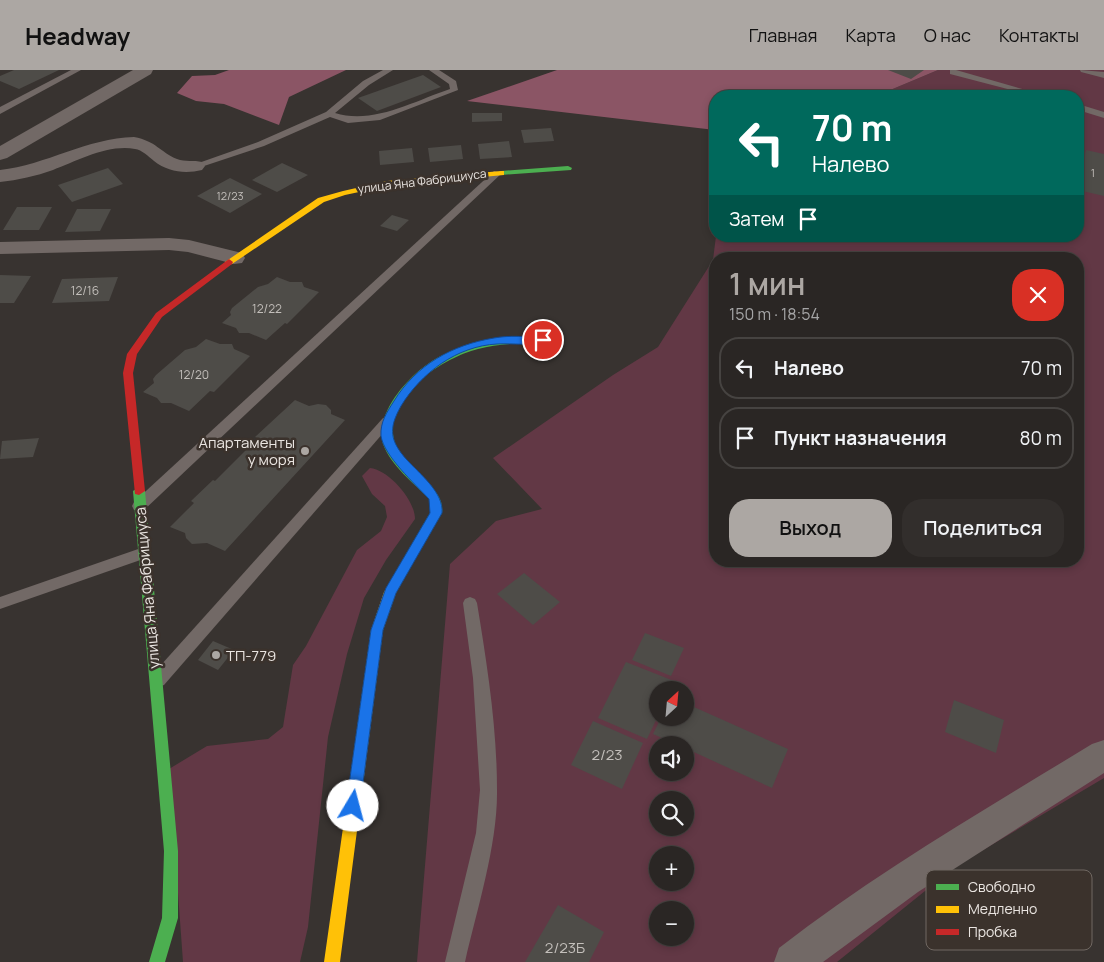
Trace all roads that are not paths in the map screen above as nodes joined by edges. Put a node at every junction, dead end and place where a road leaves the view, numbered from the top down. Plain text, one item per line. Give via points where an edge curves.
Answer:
1 (77, 70) edge
2 (144, 70) edge
3 (389, 70) edge
4 (434, 70) edge
5 (1084, 70) edge
6 (953, 72) dead end
7 (1104, 75) edge
8 (1027, 90) edge
9 (1084, 109) edge
10 (0, 111) edge
11 (329, 114) junction
12 (1104, 115) edge
13 (0, 154) edge
14 (195, 166) joint
15 (568, 168) dead end
16 (497, 173) junction
17 (0, 176) edge
18 (0, 248) edge
19 (234, 258) junction
20 (543, 340) dead end
21 (388, 419) junction
22 (140, 506) junction
23 (144, 553) junction
24 (0, 603) edge
25 (470, 603) dead end
26 (156, 683) junction
27 (1104, 755) edge
28 (157, 962) edge
29 (332, 962) edge
30 (455, 962) edge
31 (793, 962) edge

1 - 10 lane
2 - 13 street
3 - 11 lane via 366,83
4 - 11 lane via 452,83 454,90 380,117 348,120
5 - 7 lane
6 - 8 lane via 999,79
9 - 12 lane
11 - 14 lane via 262,144
14 - 17 street via 174,164 153,149 132,142 108,145 20,173
15 - 16 street, улица Яна Фабрициуса
16 - 19 street, улица Яна Фабрициуса via 369,186 337,194 321,200
16 - 22 lane
18 - 19 street via 169,244
19 - 22 street, улица Яна Фабрициуса via 159,315 132,354 128,372
20 - 21 street via 495,341 462,349 434,362 408,387
21 - 26 lane
21 - 29 street via 387,436 391,449 434,497 437,506 390,592 377,630
22 - 23 street, улица Яна Фабрициуса
23 - 24 lane
23 - 26 street, улица Яна Фабрициуса
25 - 30 lane via 481,678 489,790 485,832
26 - 28 street, улица Яна Фабрициуса via 171,851 170,918
27 - 31 street via 977,833 821,938

